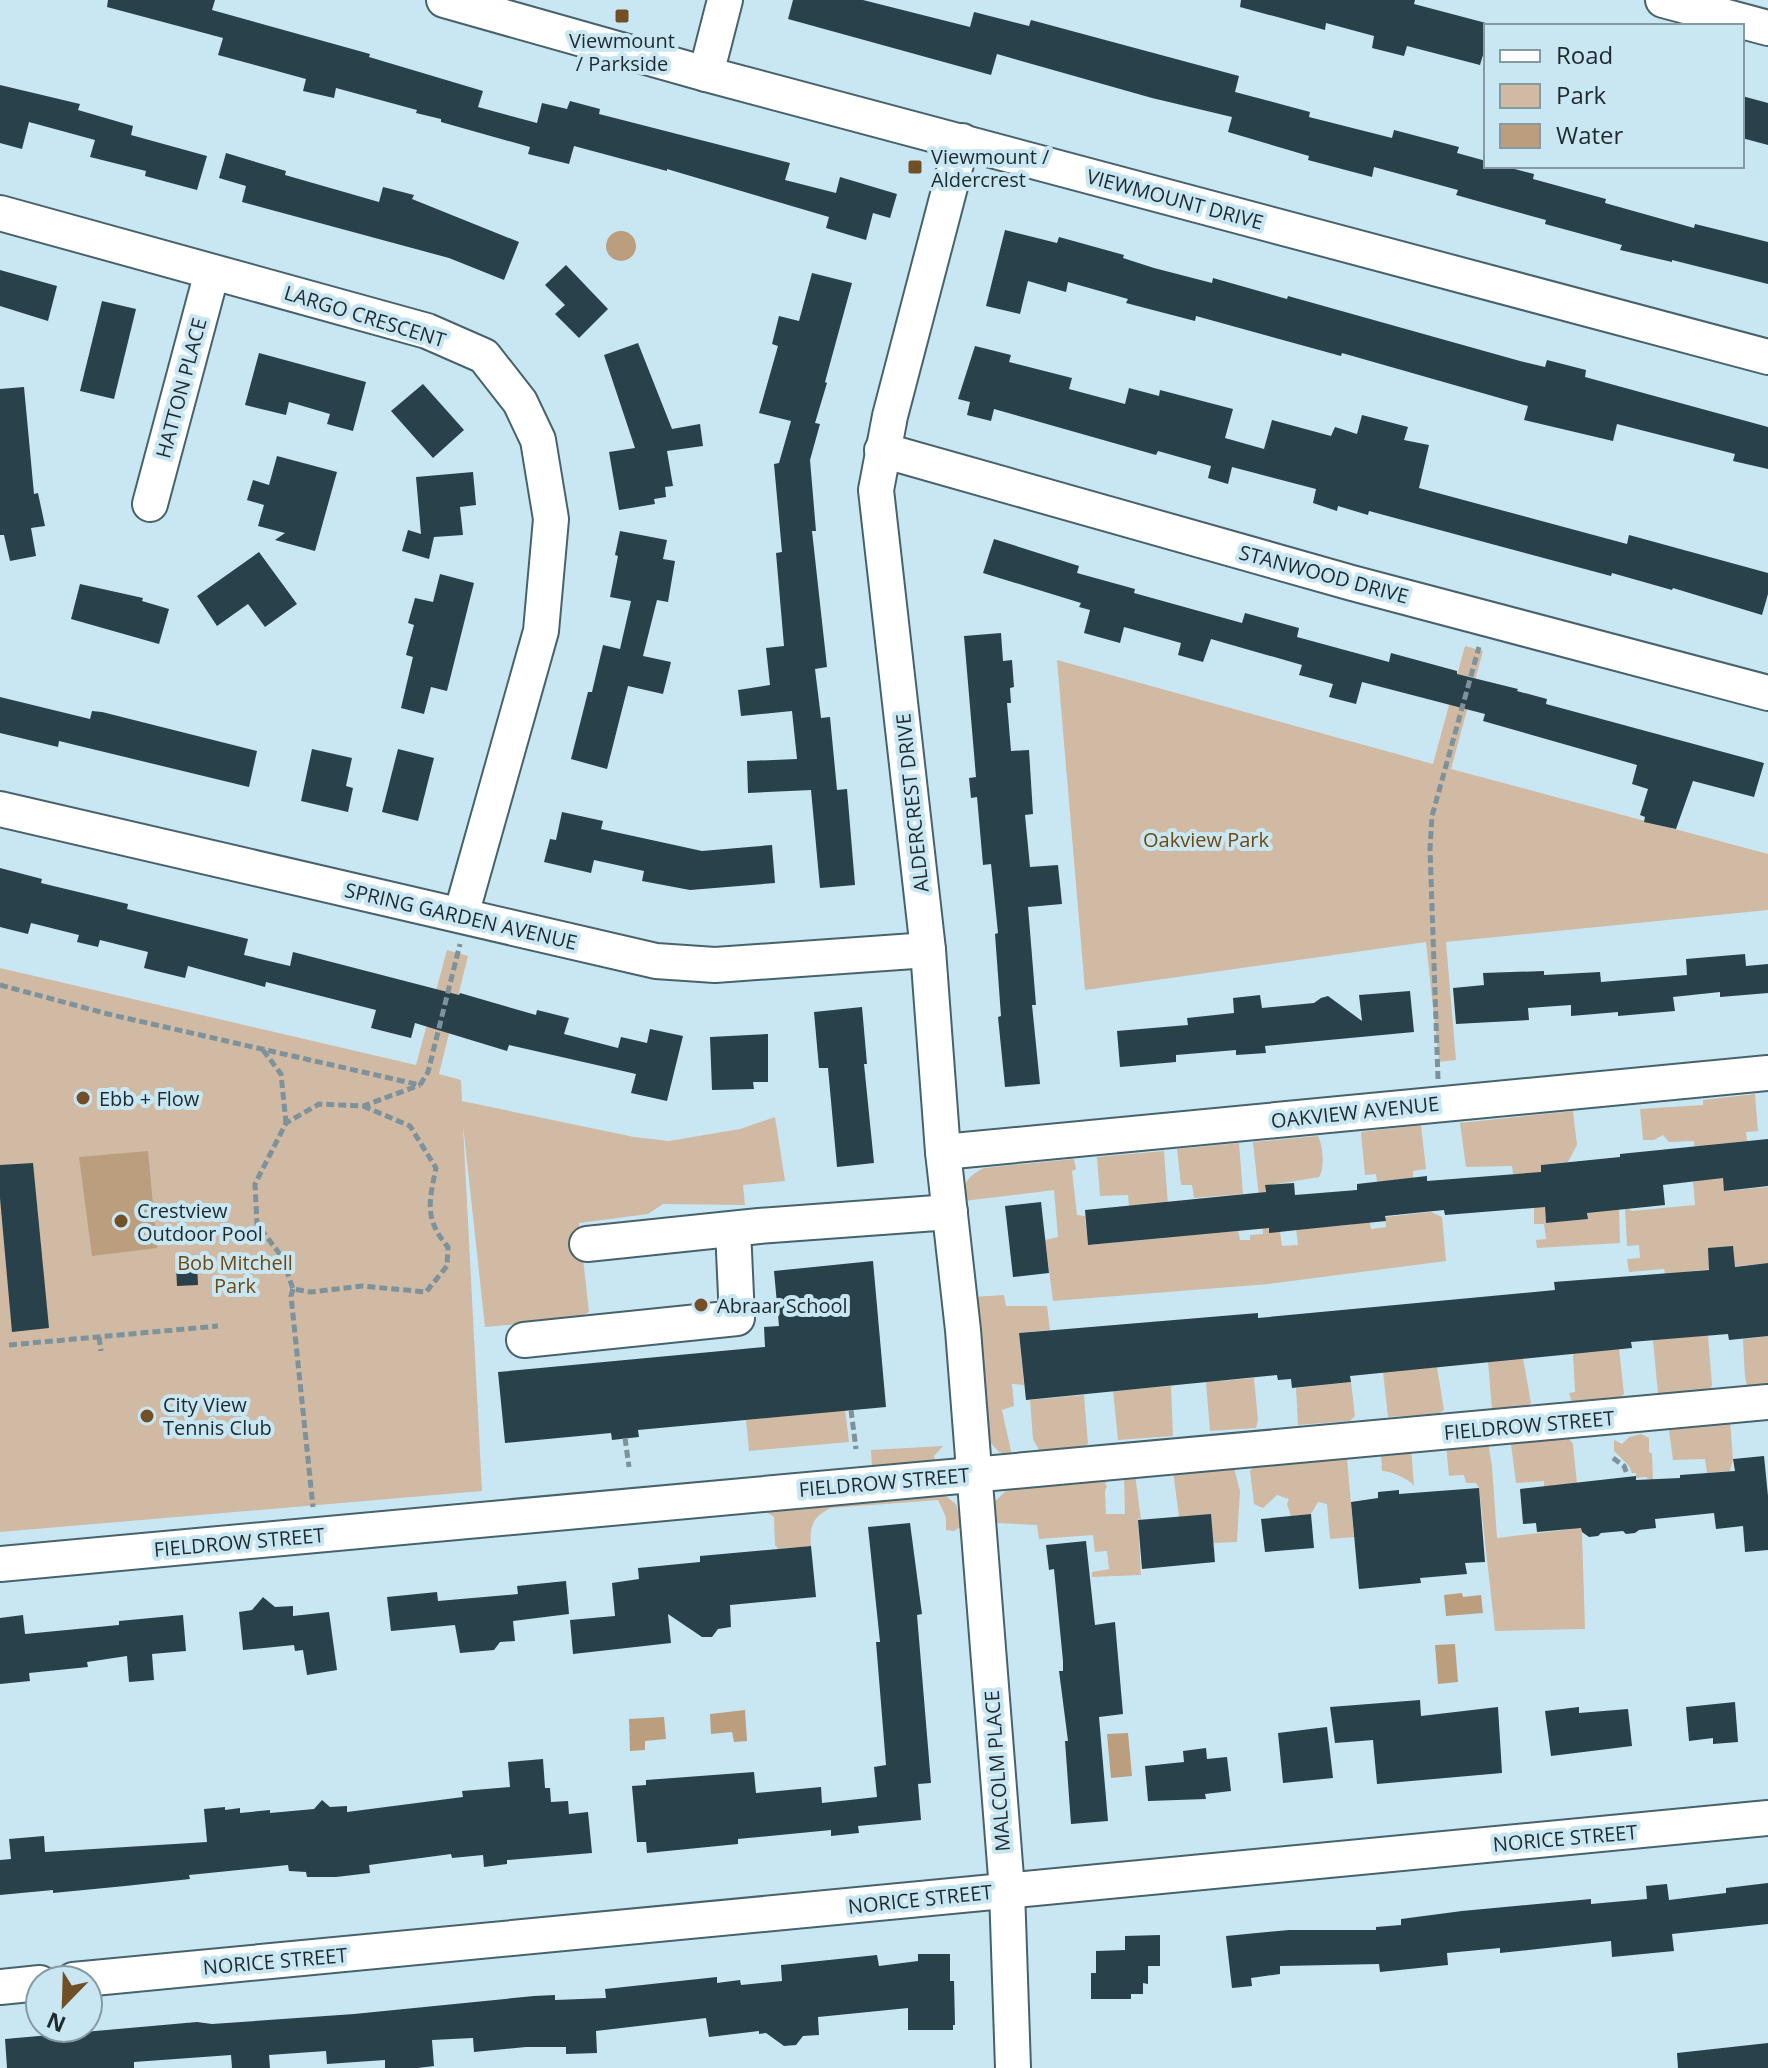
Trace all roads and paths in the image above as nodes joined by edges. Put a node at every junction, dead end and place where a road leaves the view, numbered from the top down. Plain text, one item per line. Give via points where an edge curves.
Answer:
1 (444, 0) edge
2 (725, 0) edge
3 (1663, 0) edge
4 (1768, 28) edge
5 (706, 74) junction
6 (962, 141) junction
7 (0, 213) edge
8 (212, 272) junction
9 (1768, 357) edge
10 (882, 450) junction
11 (150, 504) dead end
12 (1488, 618) junction
13 (1768, 693) edge
14 (0, 809) edge
15 (461, 915) junction
16 (928, 950) junction
17 (0, 985) edge
18 (263, 1050) junction
19 (1768, 1073) edge
20 (420, 1085) junction
21 (1439, 1104) junction
22 (363, 1106) junction
23 (286, 1123) junction
24 (943, 1152) junction
25 (950, 1212) junction
26 (733, 1229) junction
27 (587, 1244) dead end
28 (293, 1289) junction
29 (218, 1326) dead end
30 (99, 1337) junction
31 (524, 1340) dead end
32 (9, 1345) dead end
33 (101, 1351) dead end
34 (1768, 1402) edge
35 (851, 1410) dead end
36 (625, 1438) dead end
37 (856, 1449) dead end
38 (1613, 1458) dead end
39 (629, 1467) dead end
40 (974, 1473) junction
41 (1627, 1474) dead end
42 (316, 1535) junction
43 (0, 1564) edge
44 (1768, 1818) edge
45 (1007, 1890) junction
46 (104, 1977) edge
47 (24, 1985) edge
48 (0, 1987) edge
49 (1013, 2068) edge

1 - 5 street, VIEWMOUNT DRIVE
2 - 5 street
3 - 4 street
5 - 6 street, VIEWMOUNT DRIVE
6 - 9 street, VIEWMOUNT DRIVE
6 - 10 street, ALDERCREST DRIVE
7 - 8 street, LARGO CRESCENT
8 - 11 street, HATTON PLACE
8 - 15 street, LARGO CRESCENT via 427,331 484,356 520,402 538,440 551,519 541,631
10 - 12 street, STANWOOD DRIVE
10 - 16 street, ALDERCREST DRIVE via 876,490
12 - 13 street, STANWOOD DRIVE
12 - 21 path via 1432,816
14 - 15 street, SPRING GARDEN AVENUE
15 - 16 street, SPRING GARDEN AVENUE via 656,961 715,965
15 - 20 path via 462,936 428,1072
16 - 24 street, ALDERCREST DRIVE
17 - 18 path
18 - 20 path
18 - 23 path via 281,1074
19 - 21 street, OAKVIEW AVENUE
20 - 22 path
21 - 24 street, OAKVIEW AVENUE
22 - 23 path via 319,1104
22 - 28 path via 410,1126 436,1168 429,1201 435,1232 448,1247 447,1266 426,1292 373,1286
23 - 28 path via 255,1184 257,1224 282,1257
24 - 25 street, ALDERCREST DRIVE
25 - 26 street
25 - 40 street, ALDERCREST DRIVE
26 - 27 street
26 - 31 street via 737,1318
28 - 42 path
29 - 30 path
30 - 32 path
30 - 33 path
34 - 40 street, FIELDROW STREET
35 - 37 path
36 - 39 path
38 - 41 path
40 - 42 street, FIELDROW STREET
40 - 45 street, MALCOLM PLACE
42 - 43 street, FIELDROW STREET
44 - 45 street, NORICE STREET
45 - 46 street, NORICE STREET
45 - 49 street, MALCOLM PLACE
47 - 48 street

